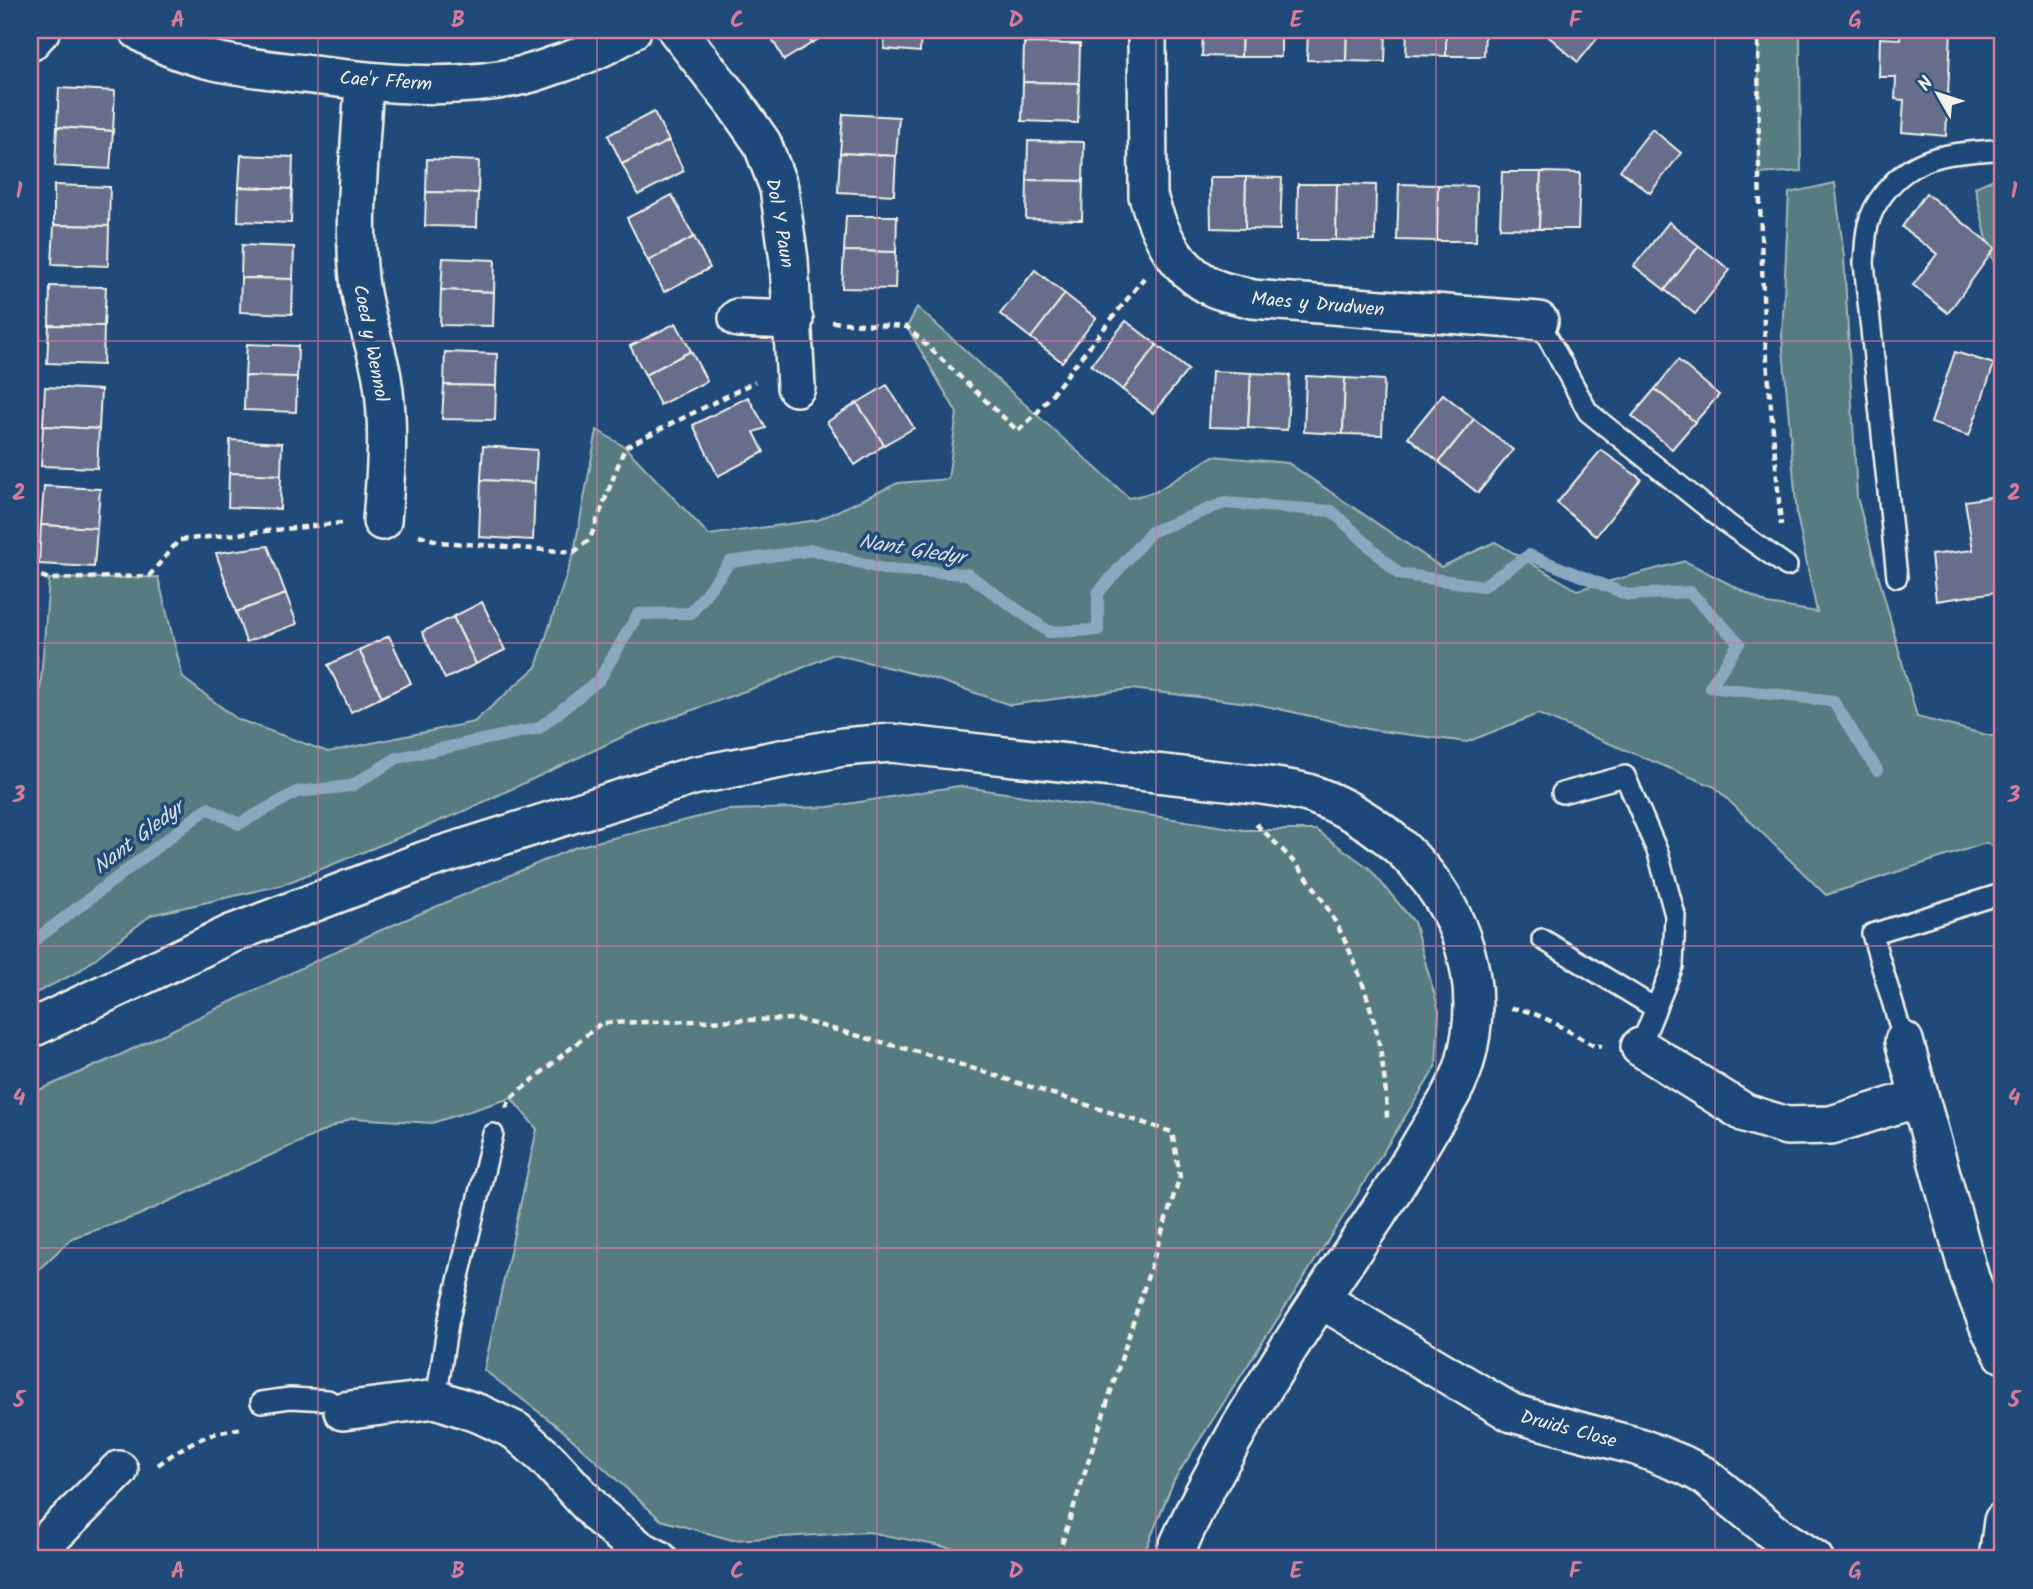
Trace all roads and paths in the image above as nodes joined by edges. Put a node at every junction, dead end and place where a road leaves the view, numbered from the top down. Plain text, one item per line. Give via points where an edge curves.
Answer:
1 (41, 30) edge
2 (138, 30) edge
3 (632, 30) edge
4 (677, 30) edge
5 (1147, 30) edge
6 (1758, 30) edge
7 (30, 42) edge
8 (364, 81) junction
9 (2003, 149) edge
10 (1168, 247) junction
11 (738, 318) dead end
12 (794, 320) junction
13 (1539, 321) joint
14 (796, 374) joint
15 (382, 521) junction
16 (1787, 566) joint
17 (30, 572) edge
18 (1897, 576) dead end
19 (1562, 793) dead end
20 (1247, 817) dead end
21 (2001, 894) dead end
22 (1542, 939) dead end
23 (1472, 1004) junction
24 (1655, 1008) junction
25 (30, 1029) edge
26 (1904, 1041) joint
27 (1640, 1047) junction
28 (1918, 1098) junction
29 (1388, 1130) dead end
30 (493, 1134) joint
31 (1320, 1299) junction
32 (2003, 1354) edge
33 (436, 1399) junction
34 (261, 1402) dead end
35 (343, 1411) joint
36 (248, 1428) dead end
37 (119, 1470) joint
38 (2003, 1521) edge
39 (44, 1554) edge
40 (658, 1559) edge
41 (1057, 1559) edge
42 (1173, 1559) edge
43 (1814, 1559) edge
44 (1998, 1559) edge

1 - 7 street
2 - 8 street, Cae'r Fferm via 201,58
3 - 8 street, Cae'r Fferm via 581,56 524,75 431,85
4 - 12 street, Dol Y Paun via 762,143 779,188
5 - 10 street, Maes y Drudwen via 1148,196
6 - 16 path via 1764,325
8 - 15 street, Coed y Wennol via 357,238 365,318 382,376 388,451
9 - 18 lane via 1940,155 1918,162 1895,179 1874,206 1868,226 1864,263
10 - 12 path via 1018,431 907,327
10 - 13 street, Maes y Drudwen via 1187,271 1214,288 1252,299
11 - 12 street
12 - 14 street, Dol Y Paun
13 - 16 lane via 1588,412
14 - 15 path via 625,447 590,539 574,552 440,542
15 - 17 path via 179,540 149,576 50,579
19 - 24 lane via 1625,776 1658,853 1675,915 1672,966
20 - 29 path via 1287,853 1320,896 1366,989 1387,1091
21 - 26 lane via 1872,934
22 - 24 lane
23 - 25 street via 1457,926 1434,882 1404,850 1361,817 1312,794 891,743 843,747 693,776 426,860 231,934
23 - 27 path via 1520,1009 1594,1046
23 - 31 street via 1474,1017 1464,1064 1444,1105
24 - 27 lane
26 - 28 street
27 - 28 street via 1745,1113 1787,1126 1832,1125
28 - 32 street via 1970,1278
30 - 33 lane via 448,1323
30 - 41 path via 511,1098 601,1023 796,1019 940,1058 1172,1132 1180,1177
31 - 42 street via 1228,1449
31 - 43 street, Druids Close via 1512,1413 1639,1447 1684,1465
33 - 35 street
33 - 40 street via 516,1431 599,1516
34 - 35 lane via 328,1400
36 - 37 path via 209,1434 180,1447 136,1483
37 - 39 street
38 - 44 street

